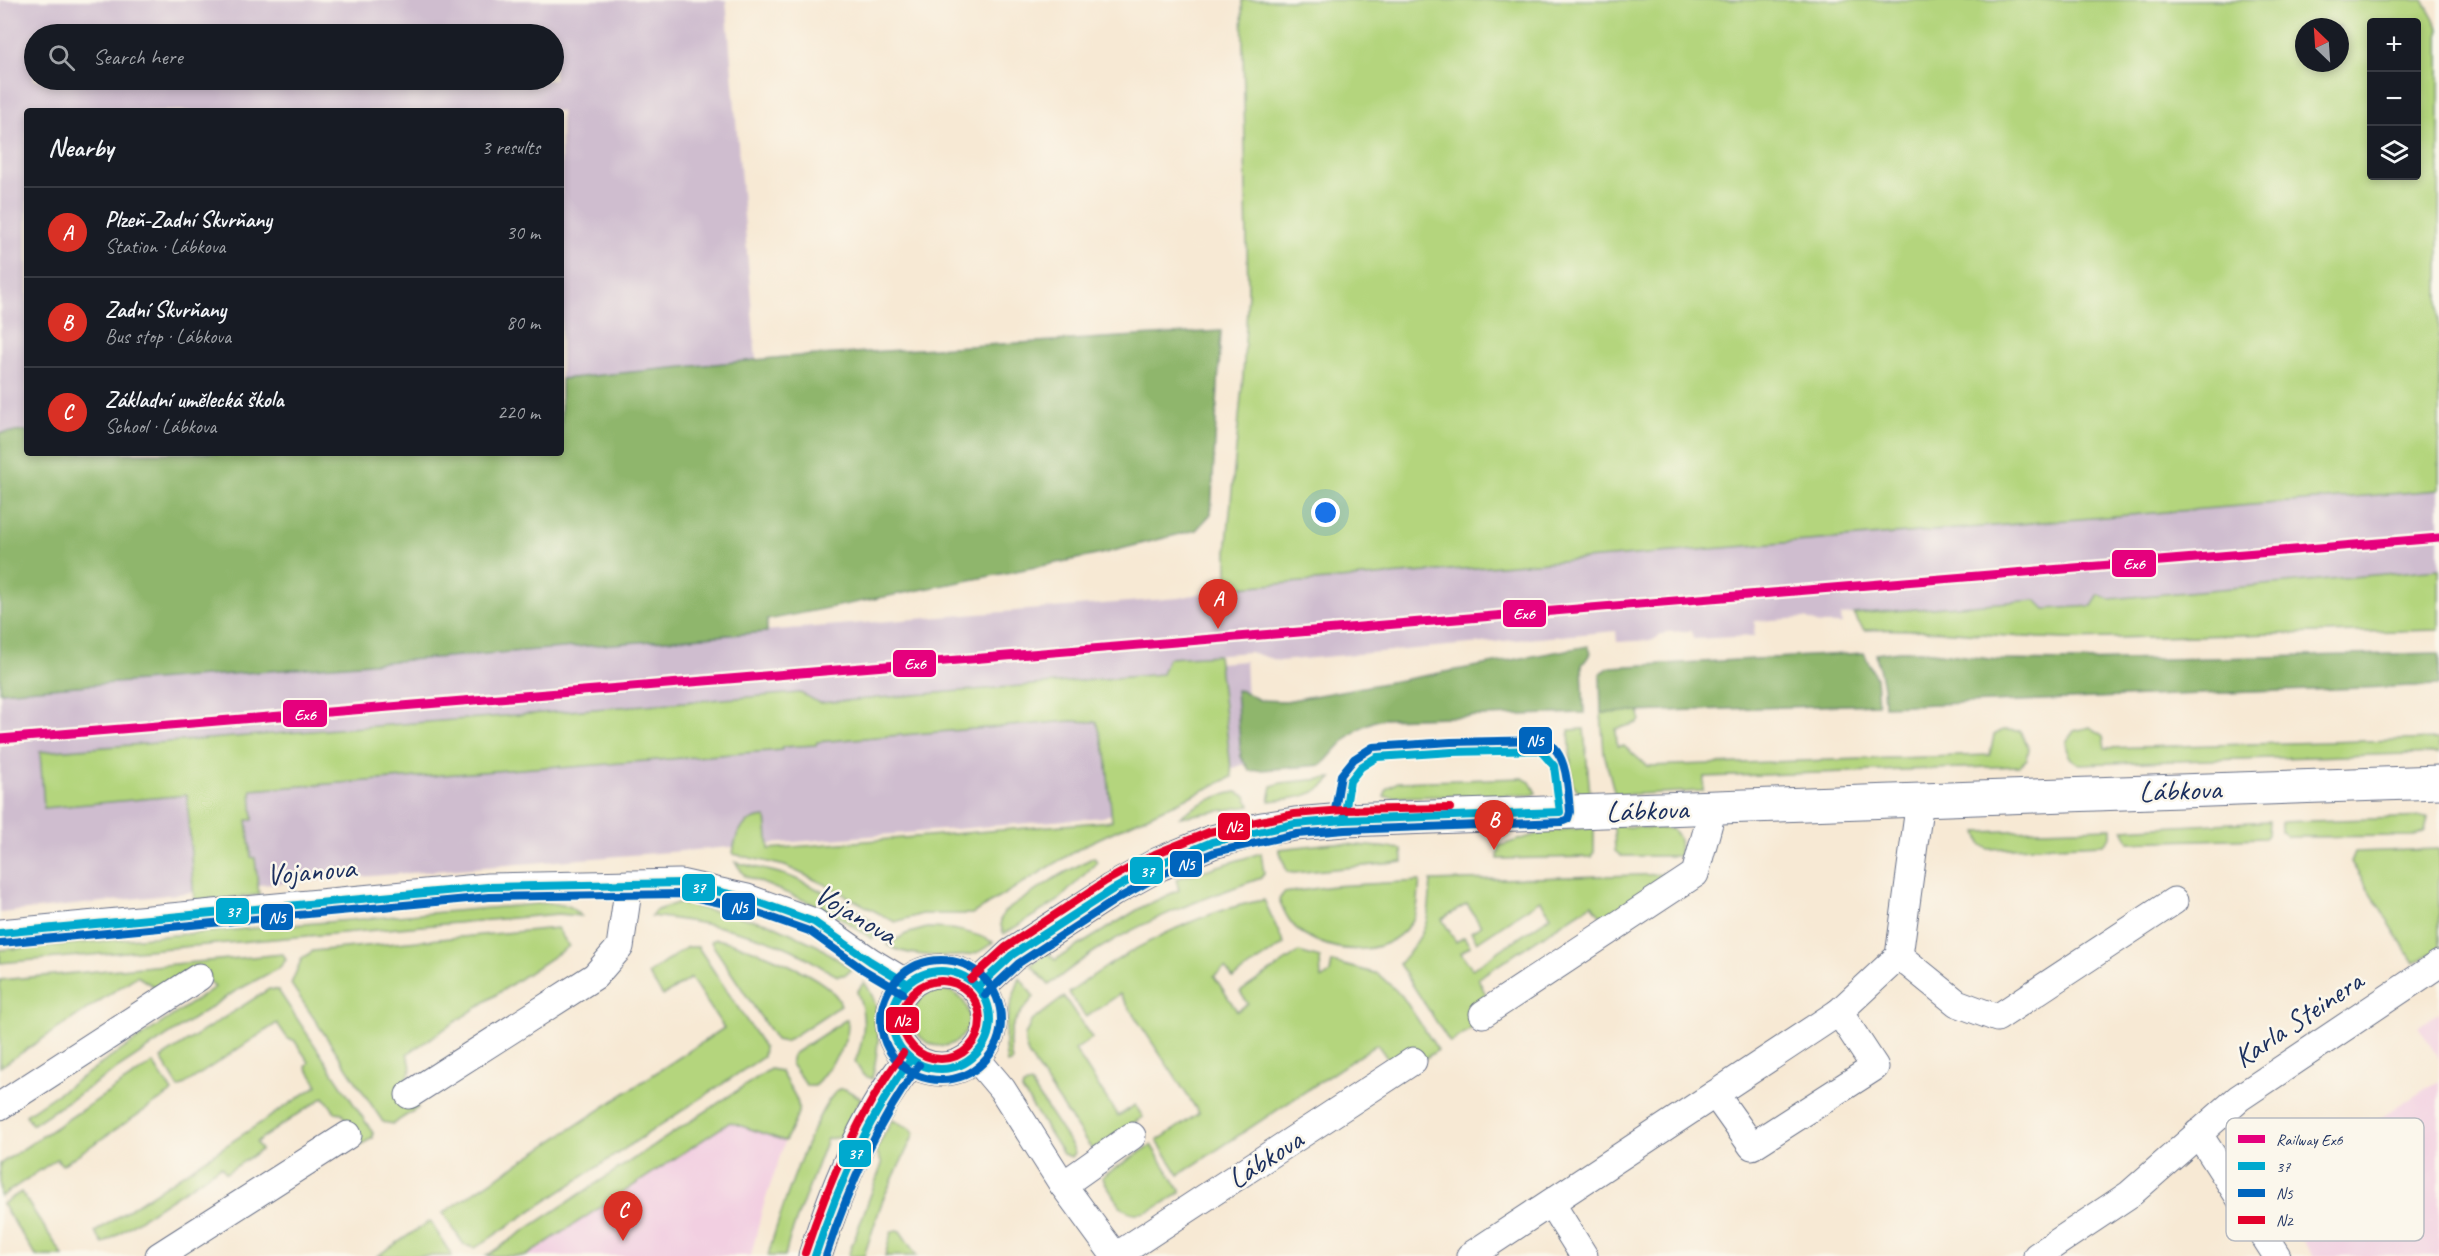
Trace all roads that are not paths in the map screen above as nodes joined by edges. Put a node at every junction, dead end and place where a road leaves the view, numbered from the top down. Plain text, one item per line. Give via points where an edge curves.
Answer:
1 (2439, 782) edge
2 (1920, 800) junction
3 (1713, 808) junction
4 (628, 884) junction
5 (2174, 902) dead end
6 (0, 933) edge
7 (1899, 956) junction
8 (2439, 964) edge
9 (199, 977) dead end
10 (908, 984) junction
11 (978, 987) junction
12 (1839, 1012) junction
13 (1483, 1014) dead end
14 (975, 1056) junction
15 (911, 1059) junction
16 (1413, 1061) dead end
17 (1715, 1094) junction
18 (409, 1095) dead end
19 (0, 1106) edge
20 (2198, 1133) junction
21 (348, 1135) dead end
22 (1132, 1136) dead end
23 (2226, 1177) edge
24 (1063, 1185) junction
25 (1551, 1203) junction
26 (2267, 1241) edge
27 (159, 1256) edge
28 (815, 1256) edge
29 (1116, 1256) edge
30 (1470, 1256) edge
31 (1584, 1256) edge
32 (2037, 1256) edge
33 (2277, 1256) edge

1 - 2 street, Lábkova
2 - 3 street, Lábkova
2 - 7 street
3 - 11 street, Lábkova via 1344,820 1295,824 1212,842 1144,872 1012,955
3 - 13 street, Lábkova via 1695,874
4 - 6 street, Vojanova via 488,887
4 - 10 street, Vojanova via 680,883 747,898 814,922
4 - 18 street via 620,947 595,976
5 - 7 street via 1997,1018 1957,1003
7 - 12 street
8 - 20 street, Karla Steinera via 2239,1098
9 - 19 street
10 - 11 street via 931,972 943,971 968,979
10 - 15 street via 896,1001 892,1022 897,1043
11 - 14 street via 985,997 991,1022 989,1035
12 - 17 street
12 - 17 street via 1875,1067 1752,1146
14 - 15 street via 943,1070
14 - 24 street, Lábkova via 1002,1089
15 - 28 street via 856,1151 828,1213
16 - 29 street, Lábkova
17 - 25 street
20 - 23 street
20 - 32 street, Karla Steinera via 2130,1194
21 - 27 street
22 - 24 street
24 - 29 street, Lábkova
25 - 30 street
25 - 31 street
26 - 33 street

